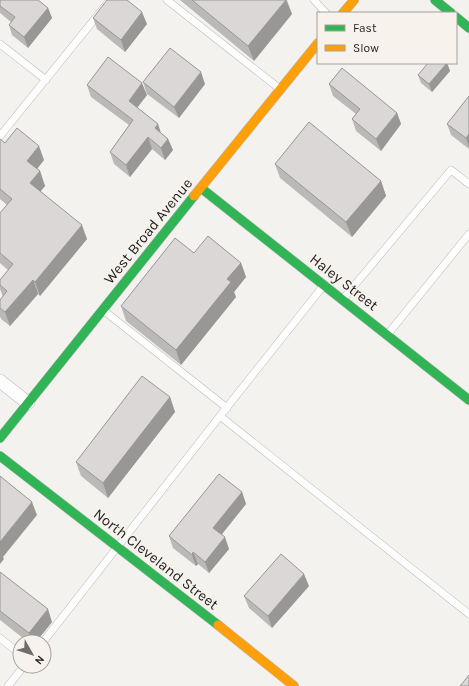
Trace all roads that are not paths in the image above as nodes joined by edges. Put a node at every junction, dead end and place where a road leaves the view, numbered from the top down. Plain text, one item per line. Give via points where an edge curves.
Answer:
1 (110, 0) edge
2 (167, 0) edge
3 (314, 0) edge
4 (354, 0) edge
5 (435, 0) edge
6 (325, 12) edge
7 (344, 12) edge
8 (450, 12) edge
9 (457, 18) edge
10 (469, 28) edge
11 (0, 44) edge
12 (317, 44) edge
13 (46, 80) junction
14 (280, 89) junction
15 (0, 136) edge
16 (469, 183) edge
17 (201, 188) junction
18 (469, 234) edge
19 (324, 285) junction
20 (343, 299) junction
21 (103, 310) junction
22 (388, 334) junction
23 (0, 381) edge
24 (469, 400) edge
25 (28, 403) junction
26 (227, 408) junction
27 (220, 416) junction
28 (0, 438) edge
29 (0, 456) edge
30 (118, 547) junction
31 (469, 614) edge
32 (49, 634) edge
33 (0, 638) edge
34 (12, 648) edge
35 (18, 674) edge
36 (8, 686) edge
37 (294, 686) edge

1 - 13 lane
2 - 14 lane
3 - 6 lane
4 - 7 street
5 - 8 street
9 - 10 street
11 - 13 lane
12 - 14 street, West Broad Avenue
13 - 15 lane
14 - 17 street, West Broad Avenue
16 - 20 lane via 451,170
17 - 19 street, Haley Street
17 - 21 street, West Broad Avenue
18 - 22 lane
19 - 20 street, Haley Street
19 - 26 lane
20 - 22 street, Haley Street
21 - 25 street, West Broad Avenue
21 - 26 lane
22 - 24 street, Haley Street
23 - 25 street
25 - 28 street, West Broad Avenue
26 - 27 lane
27 - 30 lane
27 - 31 lane
29 - 30 street, North Cleveland Street
30 - 32 lane
30 - 37 street, North Cleveland Street
33 - 34 lane
35 - 36 lane

